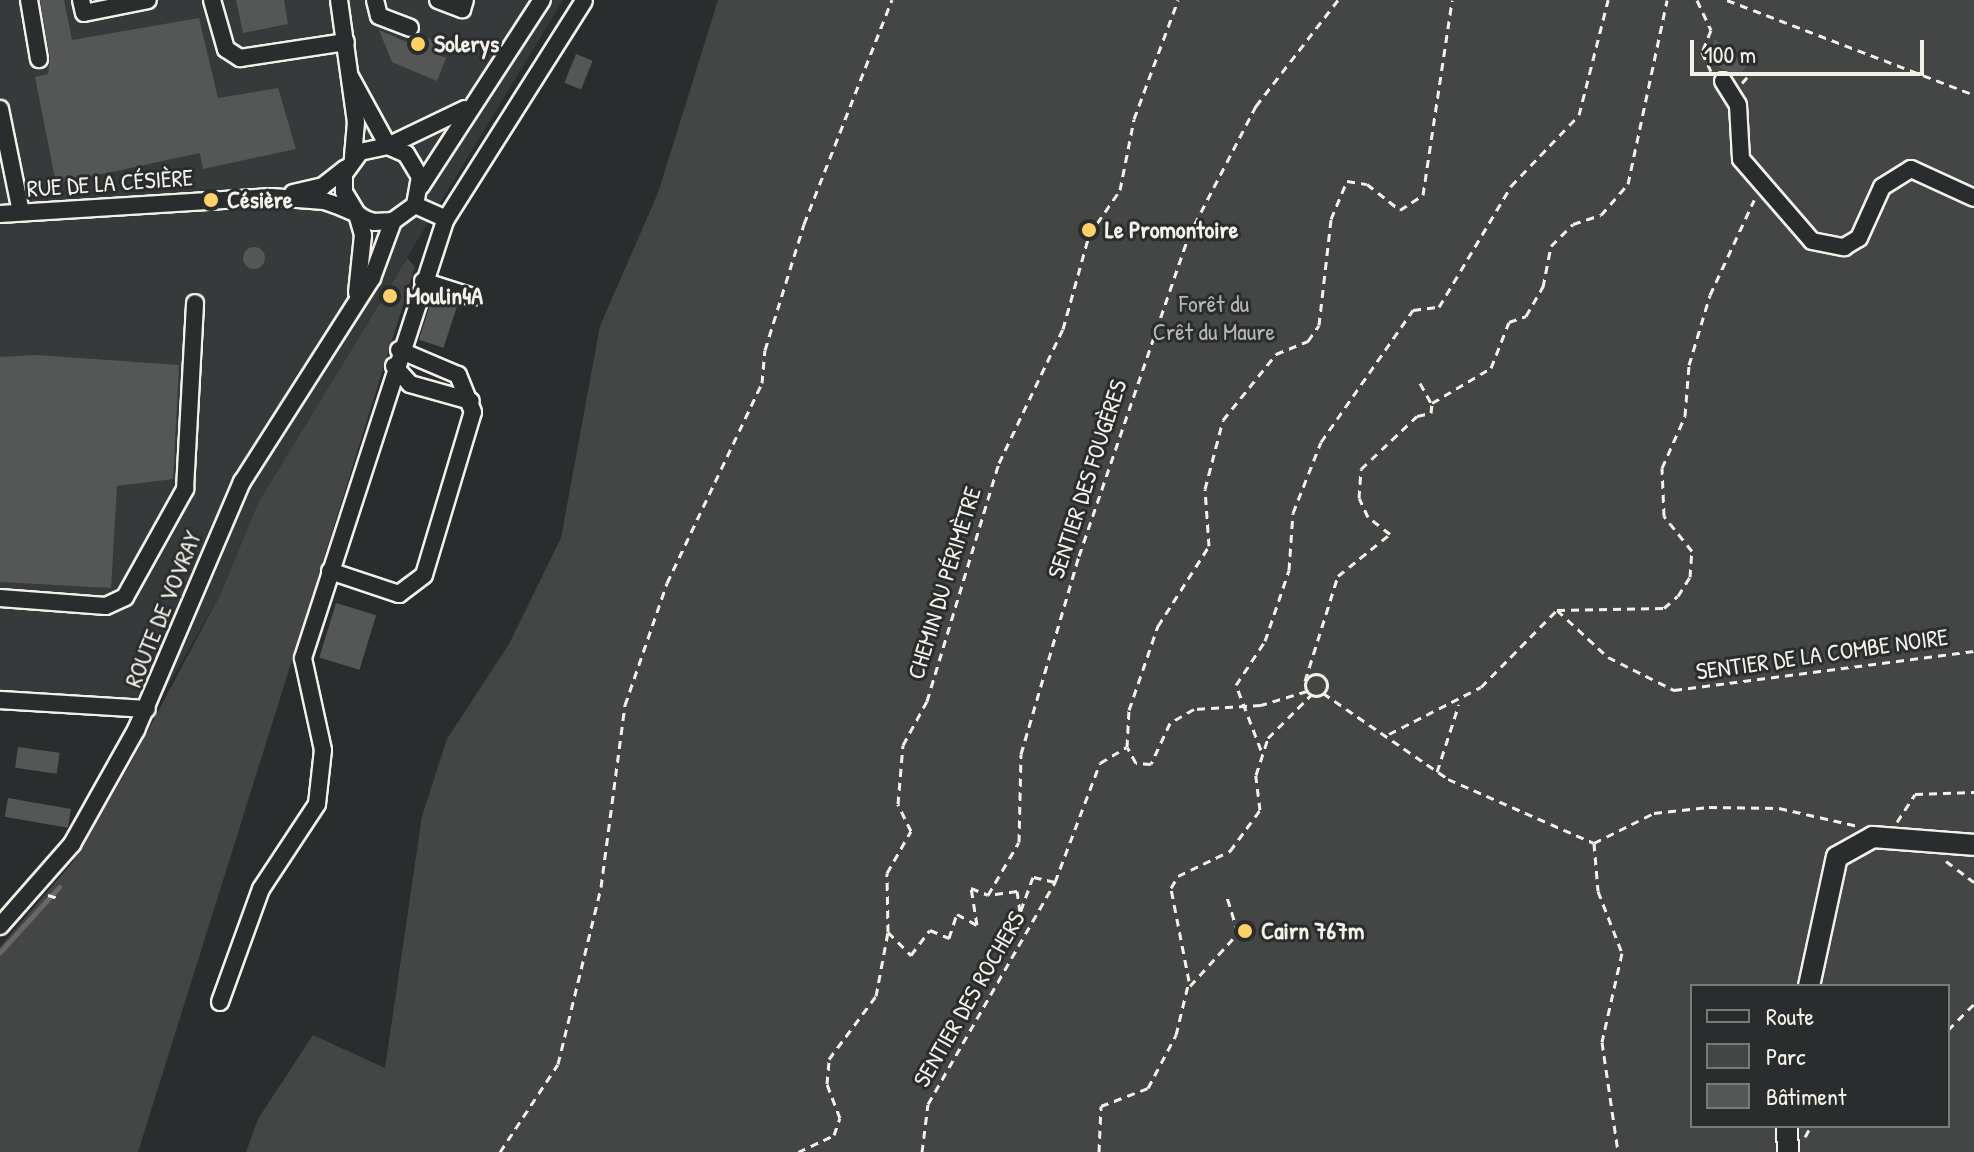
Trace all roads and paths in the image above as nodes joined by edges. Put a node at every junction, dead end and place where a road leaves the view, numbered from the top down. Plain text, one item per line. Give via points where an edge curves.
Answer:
1 (29, 0) edge
2 (81, 0) edge
3 (148, 0) edge
4 (212, 0) edge
5 (339, 0) edge
6 (375, 0) edge
7 (438, 0) edge
8 (465, 0) edge
9 (542, 0) edge
10 (892, 0) edge
11 (1178, 0) edge
12 (1338, 0) edge
13 (1452, 0) edge
14 (1608, 0) edge
15 (1667, 0) edge
16 (1697, 0) edge
17 (1727, 0) edge
18 (584, 1) edge
19 (410, 28) dead end
20 (346, 42) junction
21 (39, 59) dead end
22 (351, 78) junction
23 (1723, 81) joint
24 (1974, 95) edge
25 (474, 104) junction
26 (0, 109) edge
27 (388, 146) junction
28 (350, 162) junction
29 (420, 187) junction
30 (1754, 192) dead end
31 (271, 197) junction
32 (1974, 198) edge
33 (415, 205) junction
34 (21, 212) junction
35 (0, 214) edge
36 (357, 214) junction
37 (446, 219) junction
38 (393, 221) junction
39 (423, 281) junction
40 (473, 297) dead end
41 (355, 298) junction
42 (195, 303) dead end
43 (397, 358) junction
44 (1420, 383) dead end
45 (471, 401) junction
46 (1432, 403) junction
47 (330, 571) junction
48 (0, 598) edge
49 (1557, 610) junction
50 (1974, 651) edge
51 (1305, 681) junction
52 (1309, 693) junction
53 (1323, 693) junction
54 (0, 700) edge
55 (1460, 701) junction
56 (1250, 706) junction
57 (147, 709) junction
58 (1389, 734) junction
59 (1127, 747) junction
60 (1261, 750) junction
61 (1437, 772) junction
62 (1974, 792) edge
63 (1880, 837) junction
64 (1594, 843) junction
65 (1974, 845) edge
66 (1055, 882) junction
67 (988, 895) junction
68 (1227, 897) dead end
69 (0, 904) edge
70 (20, 910) junction
71 (0, 926) edge
72 (888, 932) junction
73 (1810, 984) edge
74 (1188, 989) junction
75 (220, 1002) dead end
76 (1974, 1004) edge
77 (1950, 1028) edge
78 (1787, 1128) edge
79 (500, 1152) edge
80 (798, 1152) edge
81 (922, 1152) edge
82 (1099, 1152) edge
83 (1618, 1152) edge
84 (1788, 1152) edge

1 - 21 street
2 - 3 street via 84,13
4 - 20 street via 226,49 240,58
5 - 20 street
6 - 19 street via 379,16
7 - 8 street via 462,9
9 - 25 street
10 - 79 path via 804,224 765,350 762,383 667,583 625,705 601,887 558,1064
11 - 72 path, CHEMIN DU PÉRIMÈTRE via 1134,119 1120,190 1089,235 1063,329 999,463 927,701 903,745 898,804 911,831 887,873
12 - 67 path, SENTIER DES FOUGÈRES via 1256,106 1188,237 1079,556 1021,754 1019,842
13 - 59 path via 1423,195 1400,210 1367,184 1347,181 1331,219 1319,325 1308,341 1276,354 1223,420 1205,489 1209,546 1158,626 1129,710
14 - 56 path via 1579,115 1511,186 1439,307 1413,310 1321,442 1293,513 1289,570 1265,641 1236,685
15 - 46 path via 1628,184 1601,215 1573,224 1551,246 1543,287 1534,291 1526,316 1509,322 1491,368
16 - 23 path via 1711,30 1704,63
17 - 24 path
18 - 37 street
20 - 22 street
22 - 27 street
22 - 28 street
23 - 32 street via 1738,105 1741,159 1812,241 1844,247 1859,238 1882,187 1911,169
25 - 27 street
25 - 29 street
26 - 34 street
27 - 28 street
27 - 29 street via 412,160
28 - 31 street, RUE DE LA CÉSIÈRE via 323,186
28 - 36 street via 344,192
29 - 33 street
30 - 49 path via 1710,295 1689,365 1685,416 1662,468 1664,516 1685,533 1690,577 1664,608
31 - 34 street, RUE DE LA CÉSIÈRE
31 - 36 street, RUE DE LA CÉSIÈRE via 324,201
33 - 37 street
33 - 38 street
34 - 35 street, RUE DE LA CÉSIÈRE
36 - 38 street
36 - 41 street, ROUTE DE VOVRAY via 364,264
37 - 39 street
38 - 41 street, ROUTE DE VOVRAY via 379,266
39 - 40 street
39 - 43 street
41 - 57 street, ROUTE DE VOVRAY via 242,482
42 - 48 street via 185,489 125,597 106,606
43 - 45 street via 410,384
43 - 45 street via 458,375
43 - 47 street
44 - 46 path
45 - 47 street via 418,586 399,594
46 - 51 path via 1431,413 1417,416 1361,469 1359,498 1368,517 1390,534 1338,576
47 - 75 street via 303,658 323,750 317,804 261,889
49 - 50 path, SENTIER DE LA COMBE NOIRE via 1608,657 1658,683 1721,689 1772,675
49 - 55 path via 1505,668
51 - 52 path
51 - 53 path via 1322,675
52 - 53 path
52 - 56 path
52 - 60 path
53 - 58 path
54 - 57 street
55 - 58 path
55 - 61 path
56 - 59 path via 1209,705 1170,723 1151,764 1136,763
56 - 60 path
57 - 70 street, ROUTE DE VOVRAY via 72,844
58 - 61 path
59 - 66 path, SENTIER DES ROCHERS via 1100,763
60 - 74 path via 1260,810 1230,851 1178,876 1171,888
61 - 64 path
62 - 63 path via 1915,794
63 - 64 path via 1862,826 1779,808 1709,807 1654,813
63 - 65 main road
63 - 73 main road via 1853,844 1829,873 1822,954
64 - 83 path via 1598,891 1622,953 1602,1042
66 - 67 path via 1033,877 1020,912 1017,891
66 - 81 path, SENTIER DES ROCHERS via 928,1104
67 - 72 path, SENTIER DES FOUGÈRES via 971,888 977,925 957,914 949,938 930,930 911,955
68 - 74 path via 1238,933
69 - 70 street
70 - 71 street, ROUTE DE VOVRAY
72 - 80 path, CHEMIN DU PÉRIMÈTRE via 876,996 829,1059 827,1084 840,1118 834,1135
74 - 82 path via 1162,1073 1148,1088 1101,1106
76 - 77 path
78 - 84 main road

